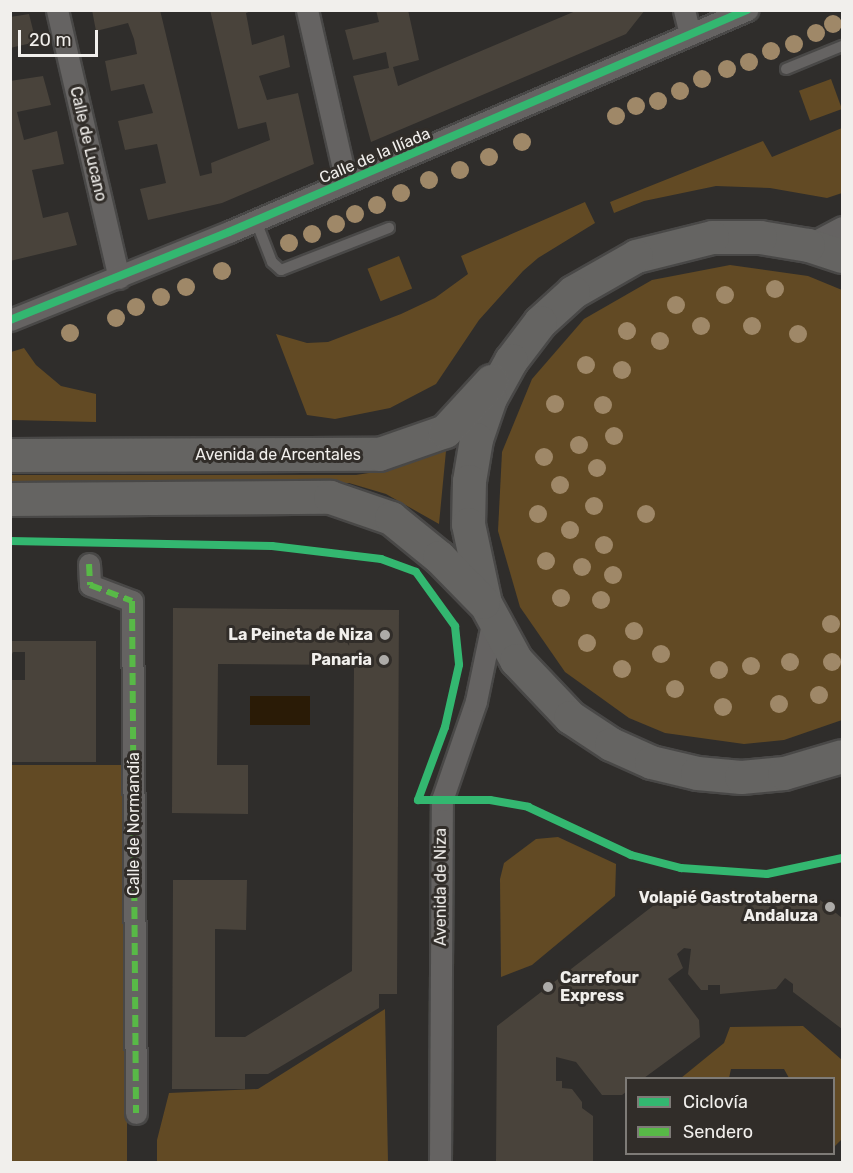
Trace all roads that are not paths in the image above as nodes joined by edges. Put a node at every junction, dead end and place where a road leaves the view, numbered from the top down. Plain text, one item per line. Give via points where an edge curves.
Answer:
1 (57, 10) edge
2 (306, 10) edge
3 (684, 10) edge
4 (747, 10) edge
5 (690, 34) junction
6 (843, 46) edge
7 (786, 69) dead end
8 (346, 182) junction
9 (256, 221) junction
10 (843, 226) edge
11 (389, 228) dead end
12 (808, 245) junction
13 (843, 256) edge
14 (119, 278) junction
15 (10, 320) edge
16 (511, 360) junction
17 (10, 455) edge
18 (10, 499) edge
19 (89, 564) dead end
20 (489, 611) junction
21 (843, 756) edge
22 (136, 1113) dead end
23 (440, 1162) edge

1 - 14 street, Calle de Lucano
2 - 8 street
3 - 5 street
4 - 5 street, Calle de la Ilíada
5 - 8 street, Calle de la Ilíada
6 - 7 lane
8 - 9 street, Calle de la Ilíada
9 - 11 lane via 276,269 288,270
9 - 14 street, Calle de la Ilíada
10 - 12 street
12 - 13 main road
12 - 16 main road via 760,237 712,237 636,256 573,292 540,322
14 - 15 street, Calle de la Ilíada
16 - 17 main road, Avenida de Arcentales via 445,431 379,454
16 - 20 main road via 490,398 469,481 468,524
18 - 20 main road via 330,496 391,518 439,557
19 - 22 street, Calle de Normandía via 90,585 132,602
20 - 21 main road via 516,660 570,717 611,744 651,762 697,773 741,777 784,773
20 - 23 street, Avenida de Niza via 476,701 442,800

